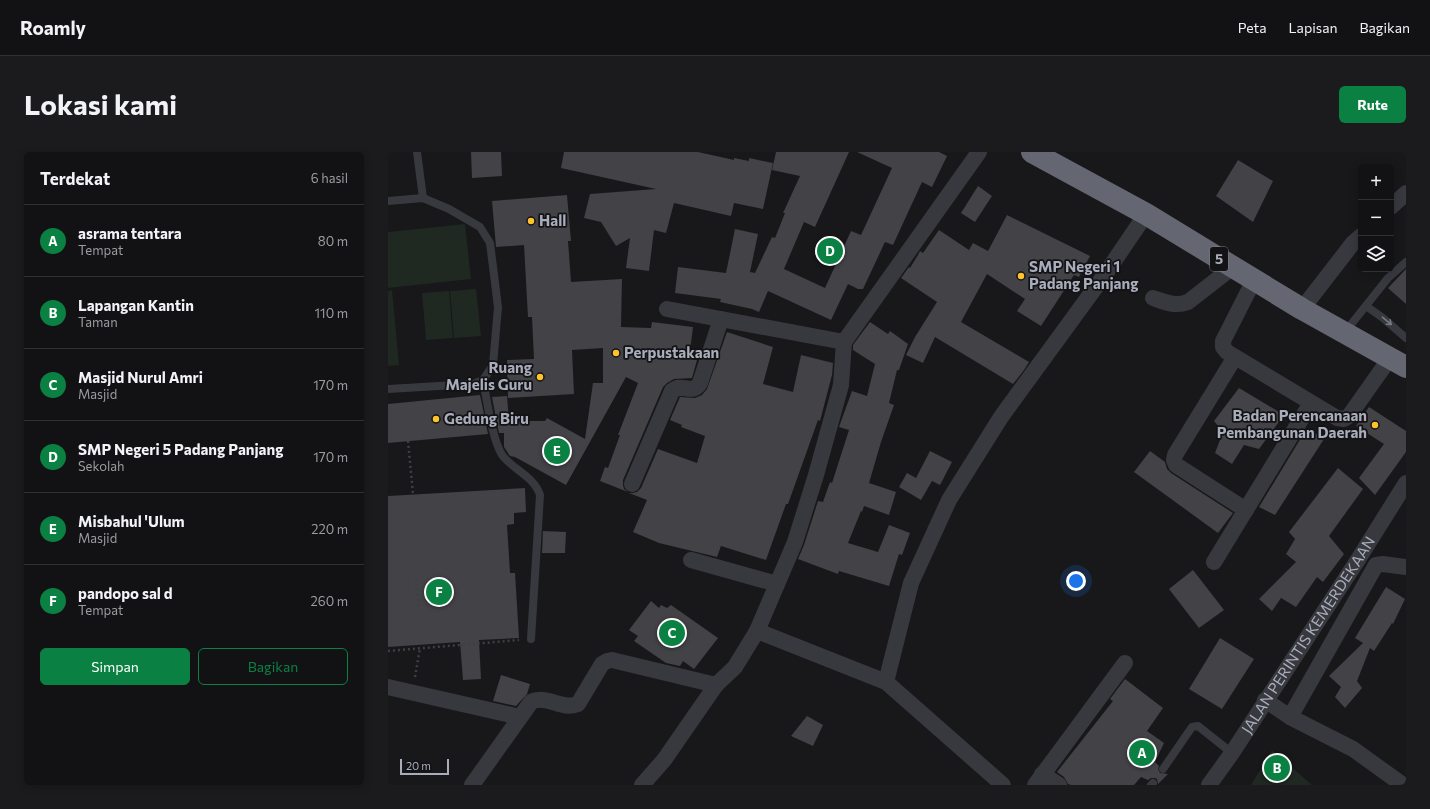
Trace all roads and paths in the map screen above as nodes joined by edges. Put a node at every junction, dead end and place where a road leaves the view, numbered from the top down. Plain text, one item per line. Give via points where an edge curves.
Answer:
1 (417, 152) edge
2 (979, 152) edge
3 (1032, 152) edge
4 (1406, 193) edge
5 (423, 198) junction
6 (388, 201) edge
7 (1394, 204) edge
8 (1146, 214) junction
9 (1358, 239) edge
10 (1406, 262) edge
11 (1233, 267) junction
12 (1254, 280) junction
13 (1153, 298) dead end
14 (1366, 306) junction
15 (667, 309) dead end
16 (1302, 309) junction
17 (721, 319) junction
18 (1344, 333) junction
19 (1406, 338) edge
20 (844, 342) junction
21 (1235, 357) junction
22 (1400, 361) edge
23 (483, 380) junction
24 (388, 389) edge
25 (1311, 403) junction
26 (408, 441) dead end
27 (1406, 483) edge
28 (632, 484) dead end
29 (413, 494) dead end
30 (1246, 510) junction
31 (691, 560) dead end
32 (1214, 562) dead end
33 (1406, 567) edge
34 (416, 579) dead end
35 (777, 584) junction
36 (419, 609) dead end
37 (757, 631) junction
38 (531, 639) joint
39 (420, 648) junction
40 (388, 650) edge
41 (1125, 663) dead end
42 (886, 682) junction
43 (413, 683) dead end
44 (716, 685) junction
45 (388, 687) edge
46 (1266, 700) junction
47 (520, 717) junction
48 (1290, 717) junction
49 (1232, 753) junction
50 (1162, 769) dead end
51 (1038, 780) edge
52 (472, 785) edge
53 (642, 785) edge
54 (1003, 785) edge
55 (1059, 785) edge
56 (1209, 785) edge
57 (1403, 785) edge

1 - 5 lane
2 - 20 street
3 - 8 highway, 5
4 - 7 street
5 - 6 lane
5 - 23 lane via 480,227 490,243 498,307 493,365
8 - 11 highway, 5
8 - 42 street via 1001,417 949,500 910,583
9 - 16 street
10 - 14 lane via 1388,278
11 - 12 highway, 5
11 - 13 street via 1188,302 1180,305 1171,304
12 - 16 highway, 5
12 - 21 street via 1223,341 1223,347
14 - 18 lane
14 -> 19 lane
15 - 17 street
16 - 18 highway, 5
17 - 20 street
17 - 28 street via 700,383 697,388 680,387 672,391
18 - 22 highway, 5
20 - 35 street via 840,385 816,475 796,542
21 - 25 street
21 - 30 street via 1174,460 1176,465
22 - 25 street via 1344,419 1337,418
23 - 24 lane via 473,384
23 - 38 lane via 497,445 509,463 538,488 540,495
25 - 30 street
26 - 29 path
27 - 46 street, JALAN PERINTIS KEMERDEKAAN
30 - 32 street
31 - 35 street
33 - 48 street via 1376,565
34 - 36 path
35 - 37 street
37 - 42 street
37 - 44 street via 735,667
38 - 39 path
39 - 40 path
39 - 43 path
41 - 51 street
42 - 54 street
44 - 47 street via 612,660 602,664 578,704 569,706 537,699 531,702
44 - 53 street via 664,760
45 - 47 street
46 - 48 street
46 - 49 street, JALAN PERINTIS KEMERDEKAAN
47 - 52 street
48 - 57 street via 1354,749
49 - 50 lane via 1198,726 1192,727
49 - 56 street, JALAN PERINTIS KEMERDEKAAN
51 - 55 street

